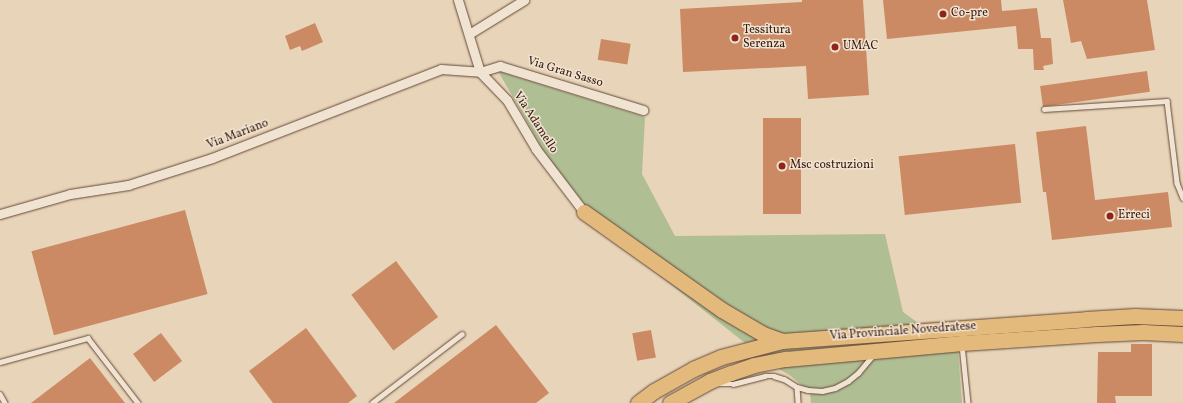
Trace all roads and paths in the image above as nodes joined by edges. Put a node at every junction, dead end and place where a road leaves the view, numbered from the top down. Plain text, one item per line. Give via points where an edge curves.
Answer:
1 (458, 0) edge
2 (524, 0) edge
3 (468, 34) junction
4 (480, 72) junction
5 (1044, 109) dead end
6 (643, 110) dead end
7 (1183, 198) edge
8 (584, 212) joint
9 (0, 214) edge
10 (1183, 318) edge
11 (462, 334) dead end
12 (1183, 334) edge
13 (782, 341) junction
14 (962, 343) junction
15 (878, 350) junction
16 (0, 362) edge
17 (710, 381) junction
18 (797, 387) junction
19 (0, 394) edge
20 (5, 403) edge
21 (138, 403) edge
22 (372, 403) edge
23 (638, 403) edge
24 (670, 403) edge
25 (798, 403) edge
26 (968, 403) edge

1 - 3 street, Via Adamello
2 - 3 street
3 - 4 street, Via Adamello
4 - 6 street, Via Gran Sasso via 500,66
4 - 8 street, Via Adamello via 507,100 536,149
4 - 9 street, Via Mariano via 441,69 212,158 128,185 70,194
5 - 7 lane via 1166,101 1177,183
8 - 13 main road via 722,310 764,334
10 - 13 main road, Via Provinciale Novedratese via 1135,316
11 - 22 lane
12 - 14 main road, Via Provinciale Novedratese via 1122,332
13 - 23 main road, Via Provinciale Novedratese via 721,357 693,369
14 - 15 main road, Via Provinciale Novedratese
14 - 26 lane
15 - 17 main road, Via Provinciale Novedratese via 786,359 754,365
15 - 18 lane, Via Provinciale Novedratese via 858,373 835,388 822,391
16 - 21 lane via 88,338
17 - 18 lane, Via Provinciale Novedratese via 716,384 733,384 774,376
17 - 24 main road, Via Provinciale Novedratese
18 - 25 lane
19 - 20 lane

